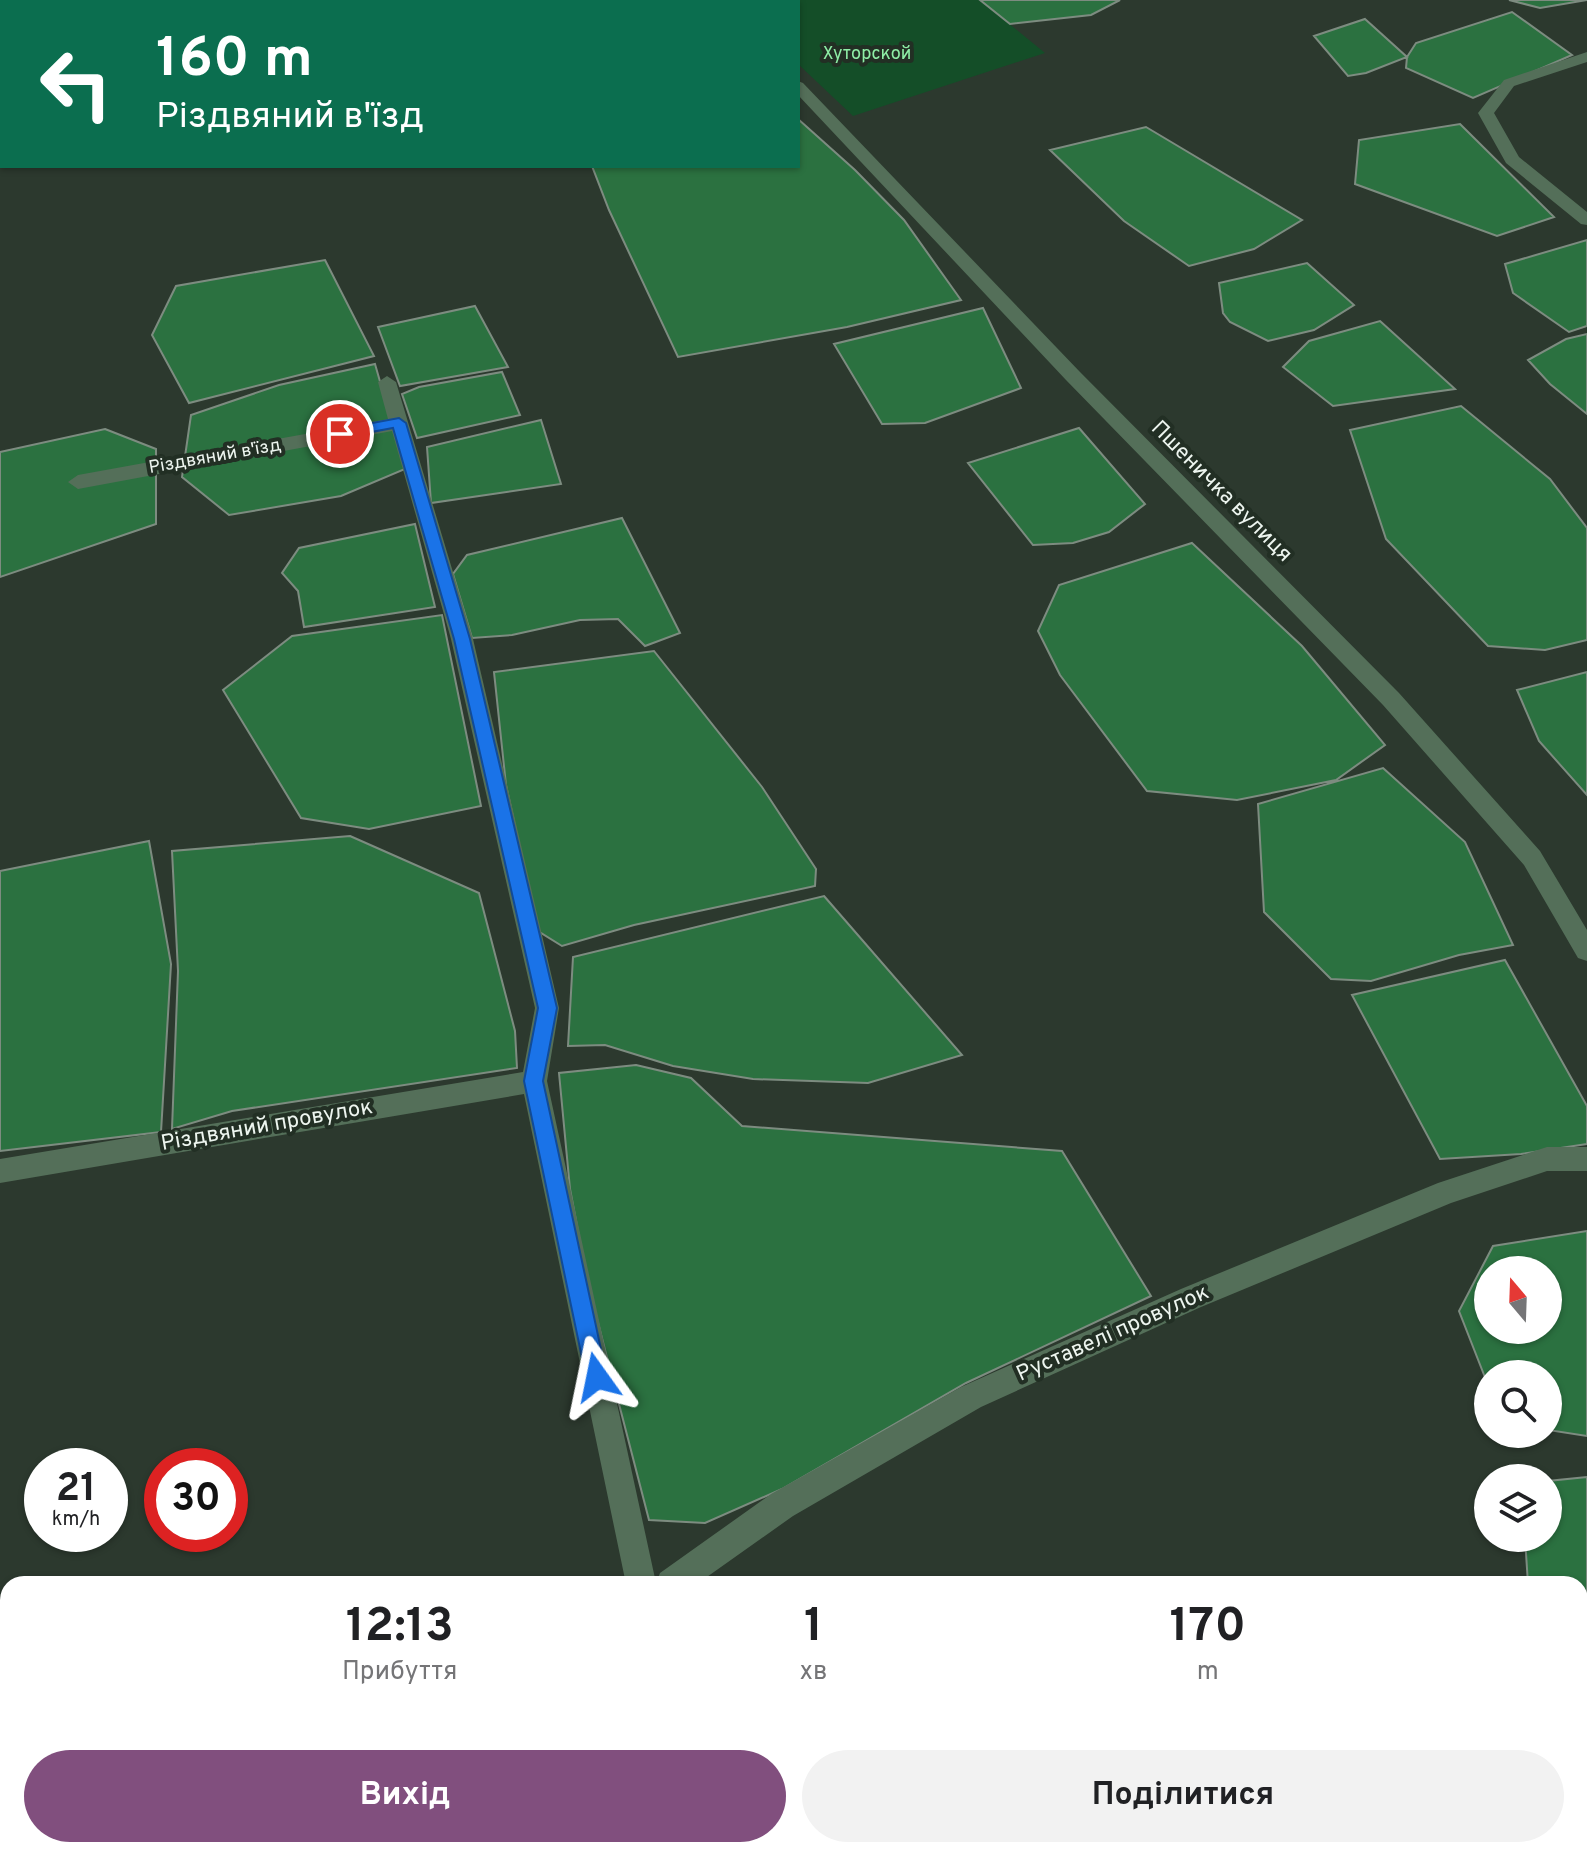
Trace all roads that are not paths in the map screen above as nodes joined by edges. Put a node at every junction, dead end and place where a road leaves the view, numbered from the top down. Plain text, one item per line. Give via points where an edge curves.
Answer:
1 (1587, 57) edge
2 (800, 88) edge
3 (1587, 220) edge
4 (387, 382) dead end
5 (399, 423) junction
6 (78, 482) dead end
7 (1587, 951) edge
8 (534, 1081) junction
9 (1587, 1159) edge
10 (0, 1171) edge
11 (639, 1576) edge
12 (682, 1576) edge

1 - 3 street via 1509,83 1486,113 1512,160
2 - 7 street, Пшеничка вулиця via 1391,699 1532,858
4 - 5 street
5 - 6 street, Різдвяний в'їзд
5 - 8 street via 462,639 547,1008
8 - 10 street, Різдвяний провулок
8 - 11 street
9 - 12 street, Руставелі провулок via 1547,1159 1447,1192 971,1397 782,1505

